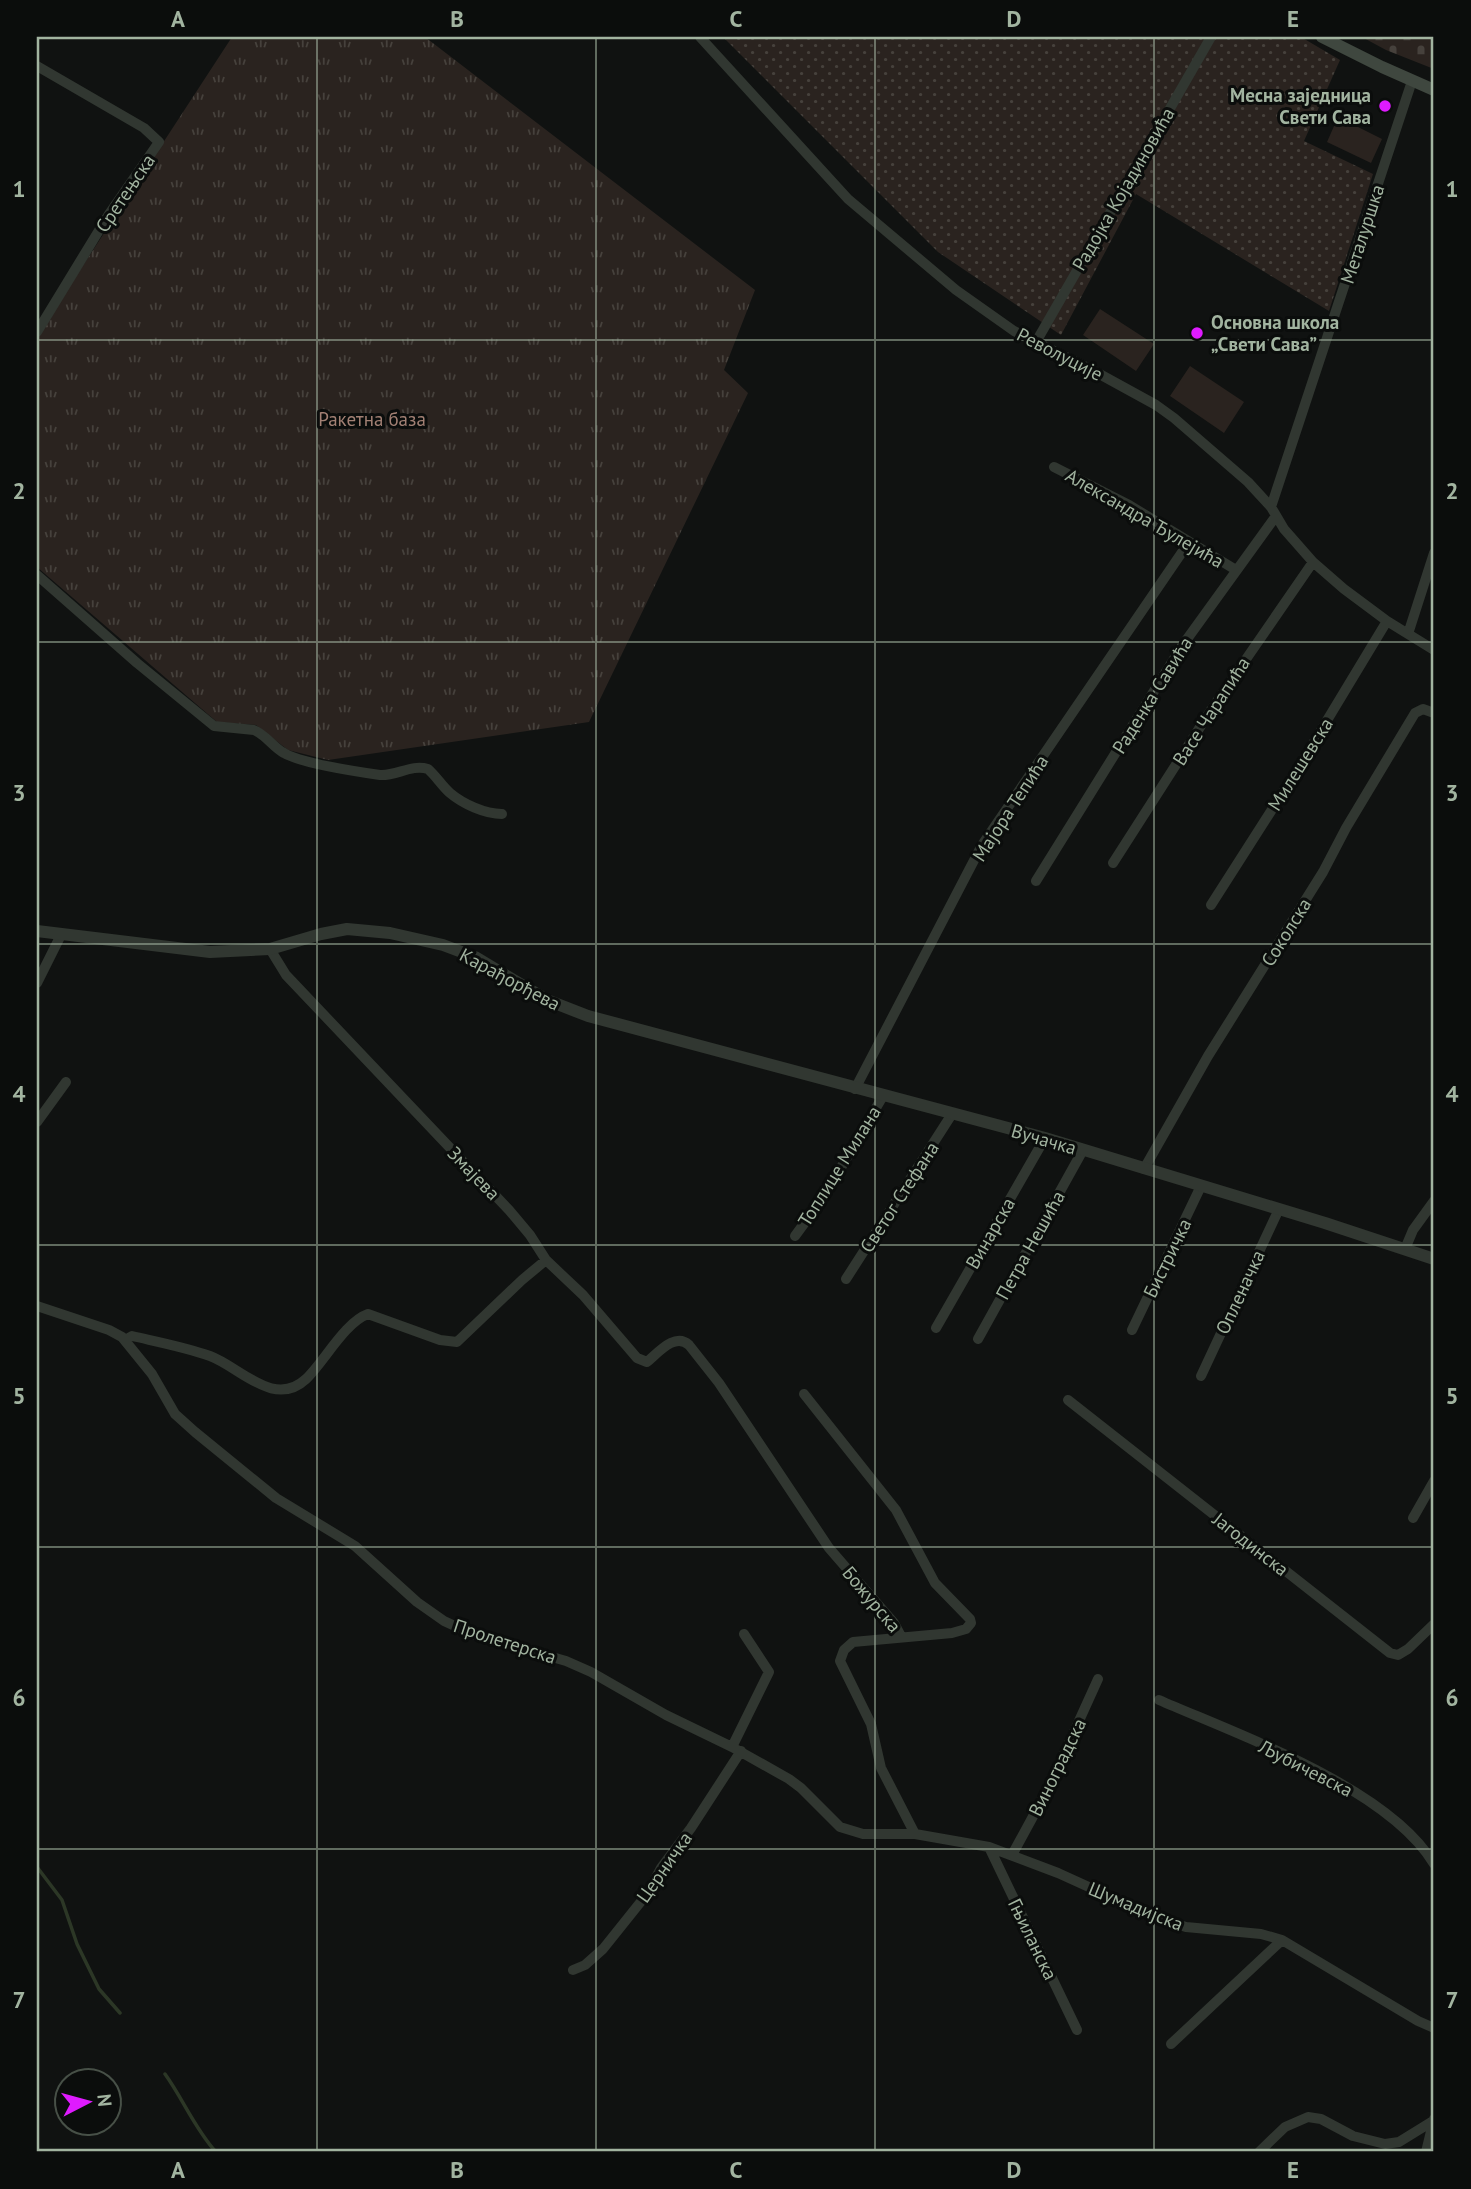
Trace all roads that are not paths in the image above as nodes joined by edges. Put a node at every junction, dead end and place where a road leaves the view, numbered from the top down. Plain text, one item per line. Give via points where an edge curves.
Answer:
1 (700, 37) edge
2 (1211, 37) edge
3 (1322, 37) edge
4 (37, 66) edge
5 (1412, 81) junction
6 (1434, 90) edge
7 (37, 332) edge
8 (1036, 342) junction
9 (1054, 467) dead end
10 (1273, 511) junction
11 (1189, 542) junction
12 (1434, 553) edge
13 (1313, 562) junction
14 (1236, 570) junction
15 (37, 575) edge
16 (1387, 621) junction
17 (1408, 634) junction
18 (1434, 650) edge
19 (1434, 713) edge
20 (502, 814) dead end
21 (1113, 863) dead end
22 (1036, 881) dead end
23 (1211, 905) dead end
24 (37, 931) edge
25 (61, 934) junction
26 (270, 949) junction
27 (37, 983) edge
28 (650, 1034) joint
29 (66, 1082) dead end
30 (855, 1089) junction
31 (883, 1096) junction
32 (952, 1114) junction
33 (37, 1122) edge
34 (1045, 1138) junction
35 (1083, 1150) junction
36 (1144, 1169) junction
37 (1201, 1185) junction
38 (1434, 1201) edge
39 (1279, 1209) junction
40 (795, 1236) dead end
41 (1405, 1249) junction
42 (1434, 1259) edge
43 (547, 1260) junction
44 (846, 1279) dead end
45 (37, 1306) edge
46 (936, 1328) dead end
47 (1132, 1330) dead end
48 (978, 1339) dead end
49 (125, 1340) junction
50 (684, 1340) joint
51 (1201, 1376) dead end
52 (804, 1394) dead end
53 (1068, 1400) dead end
54 (1434, 1481) edge
55 (1413, 1518) dead end
56 (1434, 1624) edge
57 (744, 1634) dead end
58 (901, 1636) junction
59 (1098, 1679) dead end
60 (1159, 1700) dead end
61 (736, 1749) junction
62 (915, 1834) junction
63 (989, 1847) junction
64 (1012, 1855) junction
65 (1434, 1864) edge
66 (1282, 1940) junction
67 (573, 1970) dead end
68 (1434, 2028) edge
69 (1077, 2030) dead end
70 (1171, 2044) dead end
71 (1434, 2120) edge
72 (1259, 2152) edge
73 (1426, 2152) edge

1 - 8 street, Револуције via 848,199 995,320
2 - 8 street, Радојка Којадиновића
3 - 5 main road
4 - 7 street, Сретењска via 144,128 159,142 115,204
5 - 6 main road
5 - 10 street, Металуршка
8 - 10 street, Револуције via 1156,405 1214,451
9 - 11 street, Александра Ђулејића
10 - 13 street, Револуције
10 - 14 street, Раденка Савића
11 - 14 street, Александра Ђулејића
11 - 30 street, Мајора Тепића via 982,845
12 - 17 street
13 - 16 street, Револуције
13 - 21 street, Васе Чарапића
14 - 22 street, Раденка Савића via 1182,646
15 - 20 street via 214,726 260,732 281,752 305,761 381,775 428,768 459,800
16 - 17 street, Револуције
16 - 23 street, Милешевска
17 - 18 street, Револуције
19 - 36 street, Соколска via 1423,709 1415,713
24 - 25 street, Карађорђева
25 - 26 street, Карађорђева via 211,953
25 - 27 street
26 - 28 street, Карађорђева via 347,929 416,938 475,957 567,1009
26 - 43 street, Змајева via 296,986 509,1210
28 - 30 street, Вучачка
29 - 33 street
30 - 31 street, Вучачка
31 - 32 street, Вучачка
31 - 40 street, Топлице Милана via 825,1195
32 - 34 street, Вучачка
32 - 44 street, Светог Стефана
34 - 35 street, Вучачка
34 - 46 street, Винарска
35 - 36 street, Вучачка
35 - 48 street, Петра Нешића
36 - 37 street, Вучачка
37 - 39 street, Вучачка
37 - 47 street, Бистричка
38 - 41 street
39 - 41 street, Вучачка
39 - 51 street, Опленачка
41 - 42 street, Вучачка
43 - 49 street via 457,1342 364,1315 305,1380 287,1391 257,1382 213,1357 132,1336
43 - 50 street, Змајева via 642,1362
45 - 49 street, Пролетерска
49 - 61 street, Пролетерска via 175,1413 195,1432 276,1498 355,1546 444,1621 472,1634 566,1661
50 - 58 street, Божурска via 719,1383 829,1548
52 - 58 street, Божурска via 896,1510 935,1583 971,1623 952,1633
53 - 56 street, Јагодинска via 1390,1653 1408,1649
54 - 55 street
57 - 61 street, Церничка via 769,1672
58 - 62 street via 853,1642 840,1661 871,1724 881,1768
59 - 64 street, Виноградска
60 - 65 street, Љубичевска via 1333,1779 1410,1832
61 - 62 street, Пролетерска via 801,1788 847,1830
61 - 67 street, Церничка via 647,1894 603,1949
62 - 63 street, Пролетерска
63 - 64 street, Шумадијска
63 - 69 street, Гњиланска
64 - 66 street, Шумадијска via 1157,1918 1186,1927
66 - 68 street, Шумадијска
66 - 70 street
71 - 72 street via 1399,2142 1385,2144 1353,2136 1317,2117 1304,2117 1285,2127
71 - 73 street

